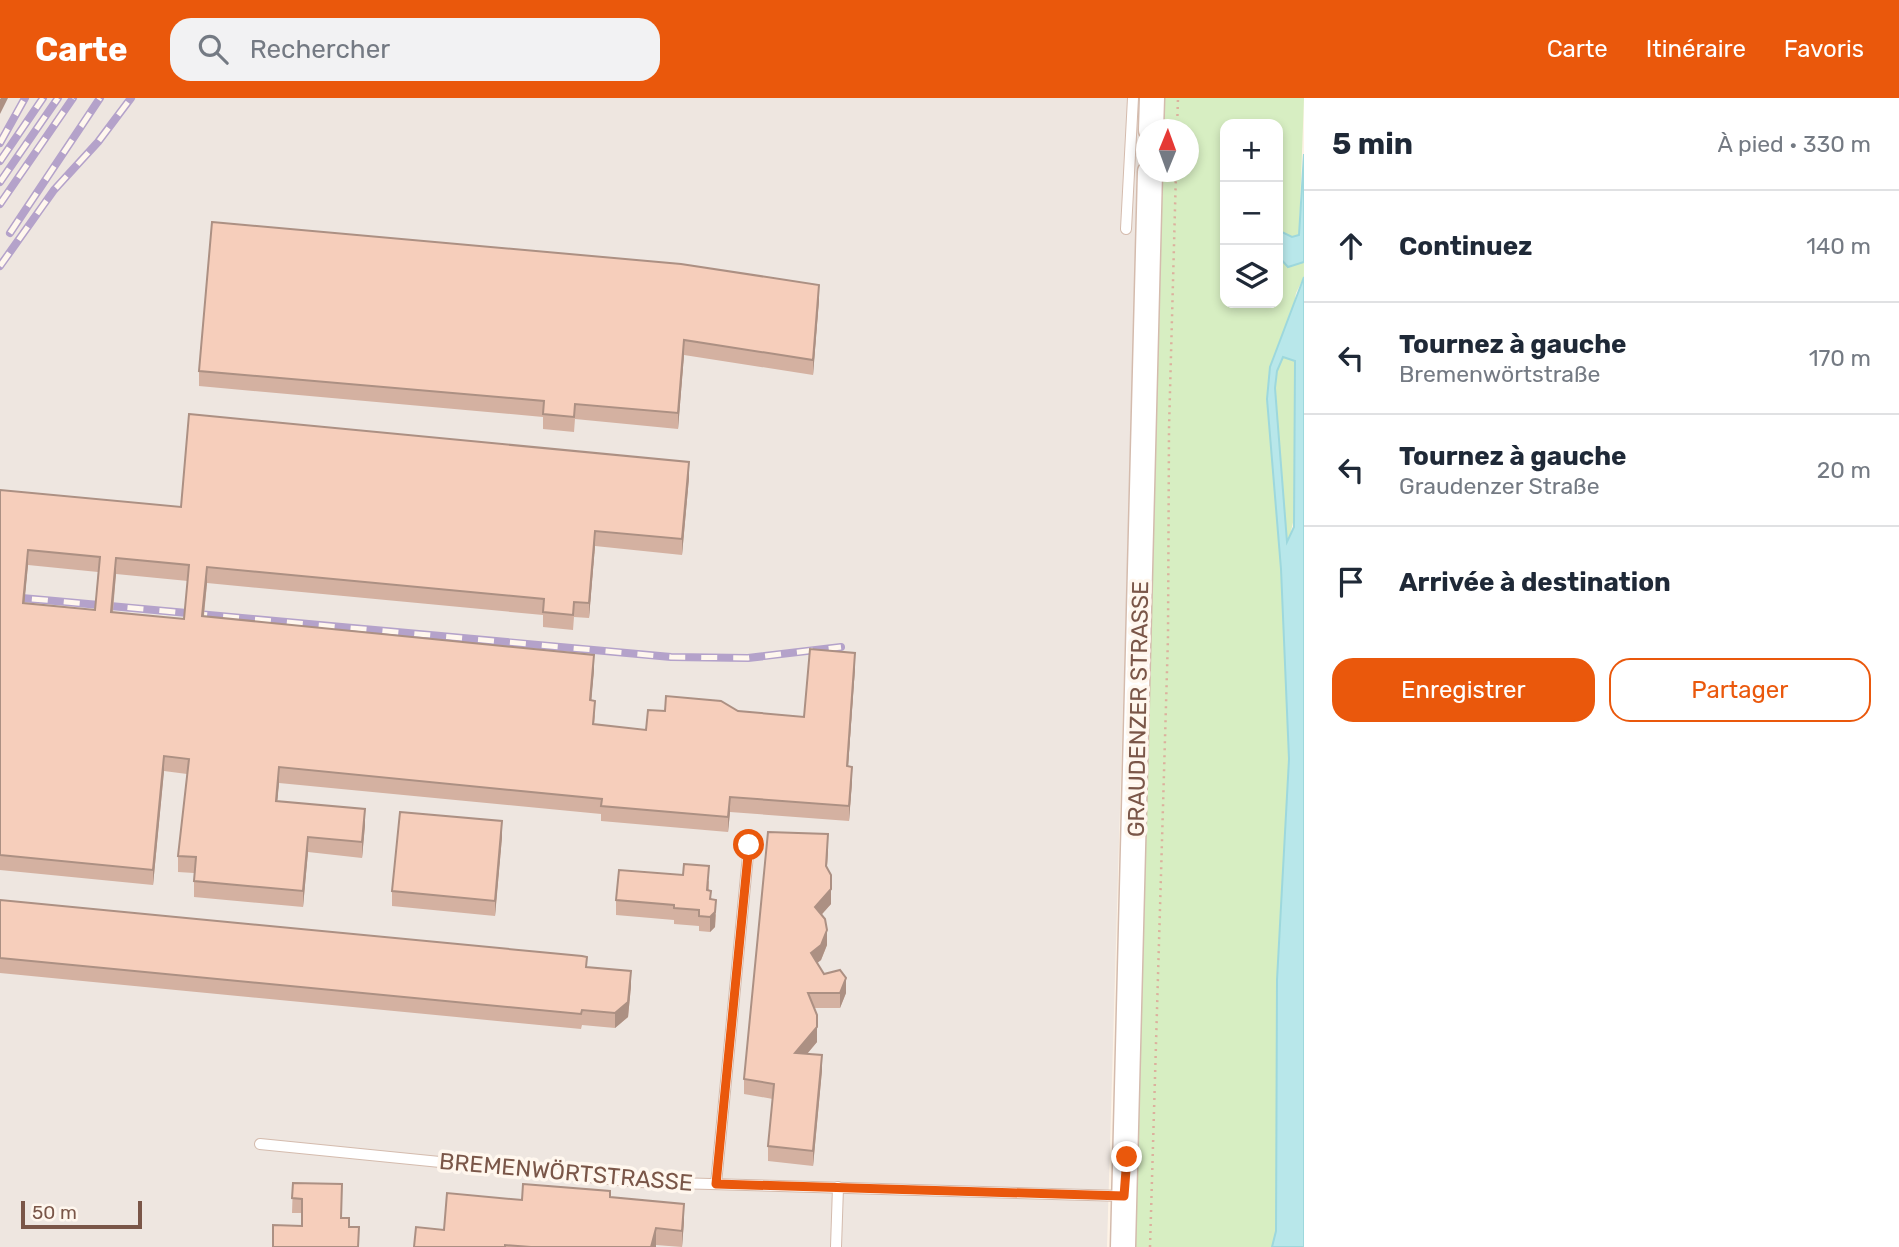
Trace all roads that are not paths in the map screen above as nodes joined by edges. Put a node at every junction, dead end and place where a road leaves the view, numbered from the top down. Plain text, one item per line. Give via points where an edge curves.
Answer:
1 (1133, 98) edge
2 (1152, 98) edge
3 (1151, 119) edge
4 (1150, 182) edge
5 (1125, 229) dead end
6 (749, 845) dead end
7 (260, 1144) dead end
8 (716, 1184) junction
9 (838, 1187) junction
10 (1124, 1196) junction
11 (836, 1247) edge
12 (1123, 1247) edge

1 - 5 lane
2 - 3 street
4 - 10 street, GRAUDENZER STRASSE
6 - 8 lane
7 - 8 lane, BREMENWÖRTSTRASSE via 594,1178
8 - 9 lane, BREMENWÖRTSTRASSE
9 - 10 lane, BREMENWÖRTSTRASSE
9 - 11 lane
10 - 12 street, GRAUDENZER STRASSE

